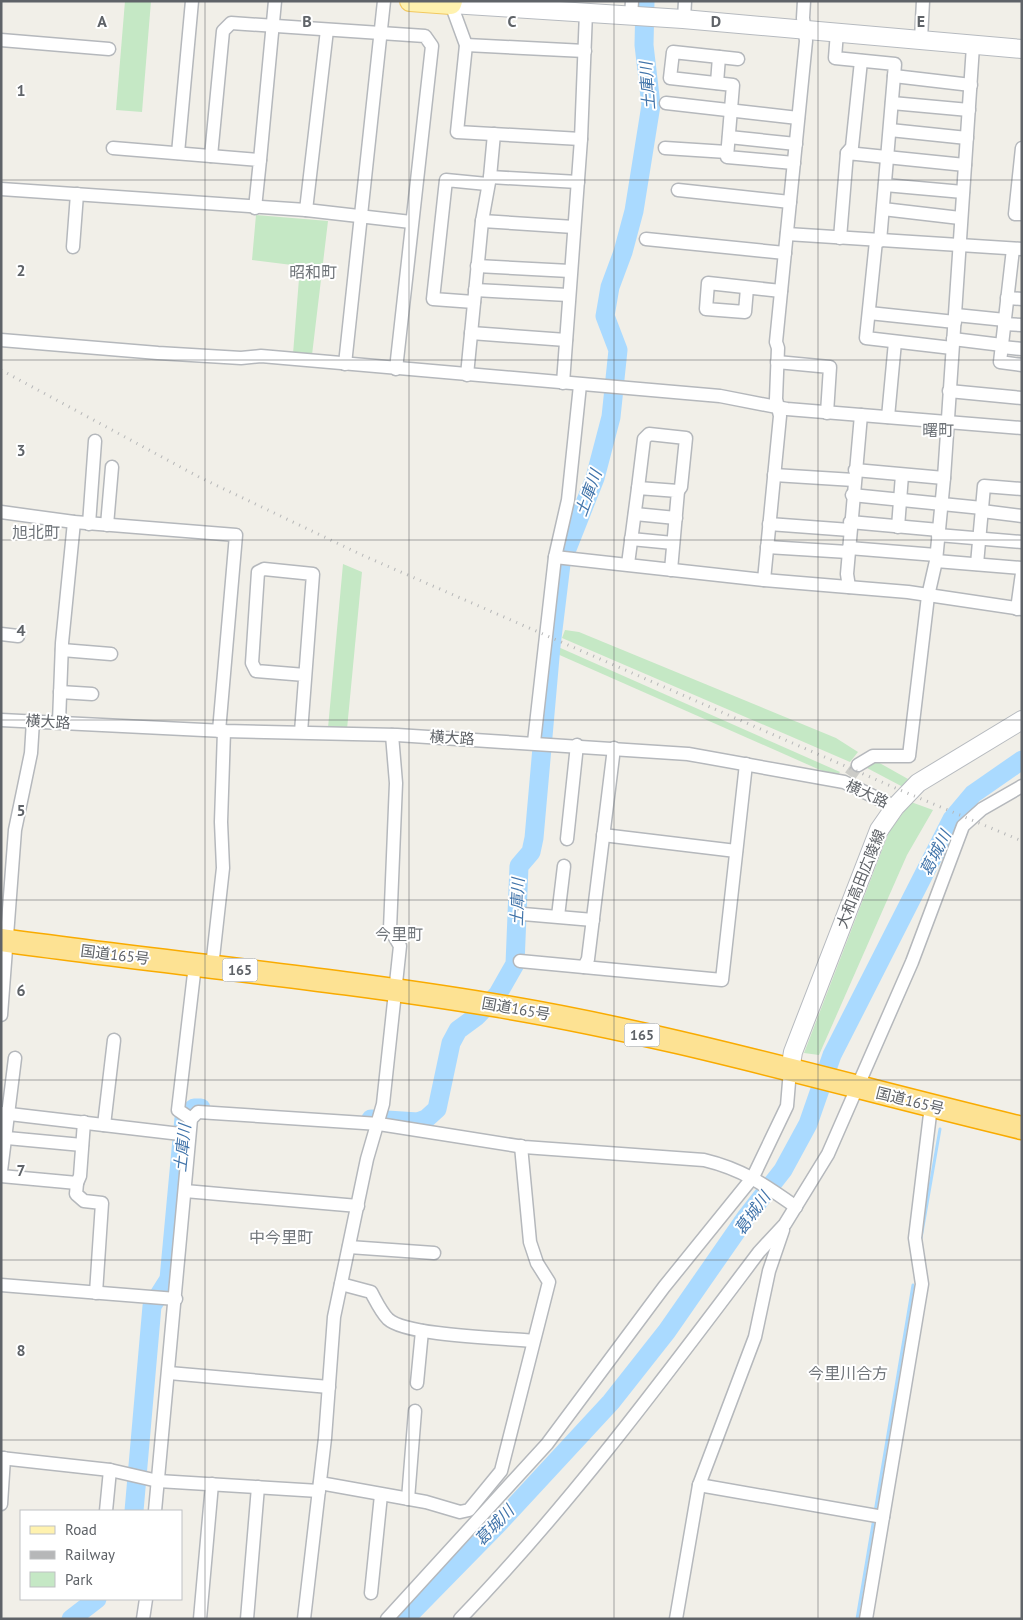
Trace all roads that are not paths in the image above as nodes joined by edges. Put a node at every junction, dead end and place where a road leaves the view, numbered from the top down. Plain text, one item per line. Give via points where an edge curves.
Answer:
1 (192, 1) edge
2 (275, 1) edge
3 (384, 1) edge
4 (410, 1) edge
5 (804, 1) edge
6 (923, 1) edge
7 (451, 3) edge
8 (485, 4) edge
9 (541, 5) edge
10 (631, 11) edge
11 (586, 12) junction
12 (684, 13) edge
13 (272, 26) junction
14 (327, 30) junction
15 (806, 30) junction
16 (837, 32) junction
17 (382, 34) junction
18 (921, 39) junction
19 (1, 40) edge
20 (466, 45) junction
21 (973, 46) junction
22 (110, 49) dead end
23 (1022, 49) edge
24 (585, 51) junction
25 (719, 57) junction
26 (738, 59) dead end
27 (861, 61) junction
28 (894, 76) junction
29 (716, 83) junction
30 (971, 85) junction
31 (666, 103) dead end
32 (892, 103) junction
33 (731, 110) junction
34 (969, 110) junction
35 (798, 118) junction
36 (890, 130) junction
37 (494, 134) junction
38 (729, 137) junction
39 (967, 138) junction
40 (581, 139) junction
41 (796, 144) junction
42 (113, 148) dead end
43 (665, 148) dead end
44 (727, 152) junction
45 (178, 153) junction
46 (847, 153) junction
47 (210, 156) junction
48 (888, 157) junction
49 (1021, 157) edge
50 (260, 160) junction
51 (794, 164) junction
52 (965, 165) junction
53 (489, 180) junction
54 (578, 182) junction
55 (885, 185) junction
56 (1020, 186) edge
57 (1, 189) edge
58 (678, 190) dead end
59 (963, 192) junction
60 (77, 194) junction
61 (790, 202) junction
62 (254, 208) junction
63 (883, 209) junction
64 (306, 210) junction
65 (1022, 214) edge
66 (362, 217) junction
67 (960, 218) junction
68 (482, 221) junction
69 (412, 222) junction
70 (574, 227) junction
71 (787, 234) junction
72 (646, 238) dead end
73 (840, 238) junction
74 (878, 241) junction
75 (958, 245) junction
76 (73, 247) dead end
77 (1017, 249) edge
78 (785, 253) junction
79 (477, 266) junction
80 (570, 271) junction
81 (1016, 276) edge
82 (747, 288) dead end
83 (781, 291) junction
84 (568, 295) junction
85 (475, 296) junction
86 (1007, 298) junction
87 (1022, 299) edge
88 (869, 313) junction
89 (955, 318) junction
90 (1005, 322) junction
91 (1022, 325) edge
92 (471, 333) junction
93 (1, 340) edge
94 (566, 340) junction
95 (895, 342) junction
96 (952, 343) junction
97 (1002, 346) junction
98 (1022, 350) edge
99 (777, 362) junction
100 (345, 364) junction
101 (1022, 365) edge
102 (396, 369) junction
103 (467, 375) junction
104 (563, 383) junction
105 (580, 385) junction
106 (948, 391) junction
107 (1022, 398) edge
108 (778, 406) junction
109 (827, 413) junction
110 (861, 416) junction
111 (888, 417) junction
112 (946, 421) junction
113 (1022, 428) edge
114 (95, 441) dead end
115 (112, 466) dead end
116 (774, 475) junction
117 (854, 475) junction
118 (902, 475) junction
119 (944, 478) junction
120 (638, 488) junction
121 (1022, 489) edge
122 (678, 491) junction
123 (852, 495) junction
124 (900, 500) junction
125 (941, 505) junction
126 (982, 510) junction
127 (1, 512) edge
128 (635, 514) junction
129 (1022, 516) edge
130 (676, 518) junction
131 (74, 522) junction
132 (88, 524) junction
133 (769, 524) junction
134 (107, 525) junction
135 (850, 526) junction
136 (898, 527) junction
137 (938, 533) junction
138 (631, 539) junction
139 (980, 539) junction
140 (1022, 542) edge
141 (673, 543) junction
142 (767, 546) junction
143 (848, 550) junction
144 (560, 557) junction
145 (936, 558) junction
146 (628, 564) junction
147 (976, 564) junction
148 (1022, 568) edge
149 (671, 570) junction
150 (1022, 573) edge
151 (764, 580) junction
152 (849, 587) junction
153 (928, 596) junction
154 (1019, 609) edge
155 (1, 634) edge
156 (18, 636) dead end
157 (62, 650) junction
158 (111, 654) dead end
159 (306, 675) junction
160 (60, 692) junction
161 (92, 694) dead end
162 (1, 720) edge
163 (33, 721) junction
164 (59, 722) junction
165 (1020, 724) edge
166 (222, 731) junction
167 (301, 732) junction
168 (392, 735) junction
169 (539, 743) junction
170 (577, 745) junction
171 (614, 748) junction
172 (746, 764) junction
173 (858, 765) tunnel mouth
174 (1022, 786) edge
175 (895, 808) junction
176 (603, 836) junction
177 (567, 839) dead end
178 (736, 851) junction
179 (564, 866) dead end
180 (523, 914) dead end
181 (558, 916) junction
182 (593, 920) junction
183 (4, 940) edge
184 (520, 961) dead end
185 (204, 966) junction
186 (584, 967) junction
187 (394, 990) junction
188 (1, 1015) edge
189 (114, 1040) dead end
190 (15, 1058) dead end
191 (798, 1072) junction
192 (854, 1086) junction
193 (931, 1106) junction
194 (5, 1113) edge
195 (187, 1117) junction
196 (84, 1122) junction
197 (379, 1124) junction
198 (104, 1125) junction
199 (1022, 1128) edge
200 (189, 1135) junction
201 (7, 1138) junction
202 (82, 1145) junction
203 (521, 1146) junction
204 (1, 1171) edge
205 (1, 1176) edge
206 (755, 1178) junction
207 (77, 1183) junction
208 (185, 1191) junction
209 (358, 1206) junction
210 (796, 1206) junction
211 (784, 1224) junction
212 (349, 1247) junction
213 (434, 1253) dead end
214 (341, 1284) junction
215 (1, 1285) edge
216 (96, 1293) junction
217 (176, 1299) junction
218 (422, 1331) junction
219 (534, 1341) junction
220 (169, 1373) junction
221 (417, 1383) dead end
222 (329, 1387) junction
223 (415, 1410) dead end
224 (2, 1458) edge
225 (110, 1470) junction
226 (158, 1480) junction
227 (212, 1484) junction
228 (699, 1485) junction
229 (320, 1486) junction
230 (258, 1487) junction
231 (381, 1495) junction
232 (408, 1499) junction
233 (1, 1504) edge
234 (106, 1510) edge
235 (155, 1510) edge
236 (883, 1517) junction
237 (371, 1592) dead end
238 (146, 1600) edge
239 (143, 1619) edge
240 (200, 1619) edge
241 (247, 1619) edge
242 (304, 1619) edge
243 (387, 1619) edge
244 (460, 1619) edge
245 (676, 1619) edge
246 (866, 1619) edge

1 - 45 street
2 - 13 street
3 - 17 street
4 - 7 main road
5 - 15 street
6 - 18 street
7 - 8 street
7 - 20 street
8 - 9 street
9 - 11 street
10 - 11 street
10 - 12 street
11 - 24 street
12 - 15 street
13 - 14 street
13 - 47 street via 231,23 223,32
13 - 50 street
14 - 17 street
14 - 64 street
15 - 16 street
15 - 35 street
16 - 18 street
16 - 27 street via 835,58
17 - 66 street
17 - 69 street via 425,36 432,46
18 - 21 street
19 - 22 street
20 - 24 street
20 - 37 street via 457,132
21 - 23 street
21 - 30 street
24 - 40 street
25 - 26 street
25 - 29 street
25 - 29 street via 673,52 670,78
27 - 28 street via 896,64
27 - 46 street via 852,148
28 - 30 street
28 - 32 street
29 - 33 street via 733,85
30 - 34 street
31 - 33 street
32 - 34 street
32 - 36 street
33 - 35 street
33 - 38 street
34 - 39 street
35 - 41 street
36 - 39 street
36 - 48 street
37 - 40 street
37 - 53 street
38 - 41 street
38 - 44 street
39 - 52 street
40 - 54 street
41 - 51 street
42 - 45 street
43 - 44 street
44 - 51 street via 727,158
45 - 47 street
46 - 48 street
46 - 73 street
47 - 50 street
48 - 52 street
48 - 55 street
49 - 56 street
50 - 62 street
51 - 61 street
52 - 59 street
53 - 54 street
53 - 68 street
53 - 85 street via 446,180 433,299
54 - 70 street
55 - 59 street
55 - 63 street
56 - 65 street via 1015,214
57 - 60 street
58 - 61 street
59 - 67 street
60 - 62 street
60 - 76 street
61 - 71 street
62 - 64 street
63 - 67 street
63 - 74 street
64 - 66 street
66 - 69 street
66 - 100 street
67 - 75 street
68 - 70 street
68 - 79 street
69 - 102 street
70 - 80 street
71 - 73 street
71 - 78 street
72 - 78 street
73 - 74 street
74 - 75 street
74 - 88 street
75 - 77 street
75 - 89 street
77 - 81 street
78 - 83 street
79 - 80 street
79 - 85 street
80 - 84 street
81 - 86 street
82 - 83 street
83 - 99 street
84 - 85 street
84 - 94 street
85 - 92 street
86 - 87 street
86 - 90 street
88 - 89 street
88 - 95 street via 866,338
89 - 90 street
89 - 96 street
90 - 91 street
90 - 97 street
92 - 94 street
92 - 103 street
93 - 100 street
94 - 104 street
95 - 96 street
95 - 111 street
96 - 97 street
96 - 106 street
97 - 98 street
97 - 101 street via 1000,362
99 - 108 street
99 - 109 street via 830,368
100 - 102 street
102 - 103 street
103 - 104 street
104 - 105 street
105 - 108 street via 720,396
105 - 144 street
106 - 107 street
106 - 112 street
108 - 109 street
108 - 116 street via 780,416
109 - 110 street
110 - 111 street
110 - 117 street
111 - 112 street
112 - 113 street
112 - 119 street
114 - 132 street
115 - 134 street
116 - 117 street
116 - 133 street
117 - 118 street
117 - 123 street
118 - 119 street
118 - 124 street
119 - 125 street
120 - 122 street
120 - 122 street via 644,439 649,434 686,438
120 - 128 street
121 - 126 street via 984,486
122 - 130 street
123 - 124 street
123 - 135 street
124 - 125 street
124 - 136 street
125 - 126 street
125 - 137 street
126 - 129 street
126 - 139 street
127 - 131 street
128 - 130 street
128 - 138 street
130 - 141 street
131 - 132 street
131 - 157 street
132 - 134 street
133 - 135 street
133 - 142 street
134 - 166 street via 236,535
135 - 136 street
135 - 143 street
136 - 137 street
137 - 139 street
137 - 145 street
138 - 141 street
138 - 146 street
139 - 140 street
139 - 147 street
141 - 149 street
142 - 143 street
142 - 151 street
143 - 145 street
143 - 152 street
144 - 146 street
144 - 169 street
145 - 147 street
145 - 153 street
146 - 149 street
147 - 148 street
149 - 151 street
150 - 154 street
151 - 152 street
152 - 153 street
153 - 154 street
153 - 173 street via 909,756 874,756
155 - 156 street
157 - 158 street
157 - 160 street
159 - 159 street via 314,574 264,569 258,572 252,664 256,671
159 - 167 street
160 - 161 street
160 - 164 street
162 - 163 street, 横大路
163 - 164 street, 横大路
163 - 183 street via 31,752 16,830
164 - 166 street, 横大路
165 - 175 street, 大和高田広陵線 via 918,783
166 - 167 street, 横大路
166 - 185 street via 223,868
167 - 168 street, 横大路
168 - 169 street, 横大路
168 - 187 street via 396,783 390,930 400,946
169 - 170 street, 横大路
170 - 171 street, 横大路
170 - 177 street
171 - 172 street, 横大路 via 688,754
171 - 176 street
172 - 175 street, 横大路 via 847,779
172 - 178 street
174 - 192 street via 982,809 963,826 912,962
175 - 191 street, 大和高田広陵線 via 879,830 793,1052
176 - 178 street
176 - 182 street
178 - 186 street via 722,980
179 - 181 street
180 - 181 street
181 - 182 street
182 - 186 street
183 - 185 highway, 国道165号 / 165
183 - 188 street
184 - 186 street
185 - 187 highway, 国道165号 / 165
185 - 195 street via 178,1110
187 - 191 highway, 国道165号 / 165 via 607,1026
187 - 197 street
189 - 198 street
190 - 194 street
191 - 192 highway, 国道165号 / 165
191 - 206 street via 787,1106
192 - 193 highway, 国道165号 / 165
192 - 210 street via 828,1154
193 - 199 highway, 国道165号 / 165
193 - 236 street via 914,1238 922,1284
194 - 196 street
194 - 201 street
195 - 197 street via 198,1112 213,1112
195 - 200 street
196 - 198 street
196 - 202 street
197 - 203 street
197 - 209 street via 367,1159
198 - 200 street
200 - 208 street
201 - 202 street
201 - 204 street
202 - 207 street
203 - 206 street via 704,1160 730,1166
203 - 219 street via 530,1242 537,1263 549,1282
205 - 207 street
206 - 210 street
206 - 243 street via 664,1287 547,1444
207 - 216 street via 76,1194 84,1201 102,1202
208 - 209 street
208 - 217 street
209 - 212 street
210 - 211 street
211 - 228 street via 769,1271 755,1337
211 - 244 street via 759,1252 604,1456 517,1560
212 - 213 street
212 - 214 street
214 - 218 street via 371,1292 388,1318
214 - 222 street via 334,1316
215 - 216 street
216 - 217 street
217 - 220 street
218 - 219 street
218 - 221 street
219 - 232 street via 501,1472 469,1510 460,1512
220 - 222 street
220 - 226 street
222 - 229 street
223 - 232 street
224 - 225 street
224 - 233 street
225 - 226 street
225 - 234 street
226 - 227 street
226 - 235 street
227 - 230 street
227 - 240 street
228 - 236 street
228 - 245 street
229 - 230 street
229 - 231 street
229 - 242 street
230 - 241 street
231 - 232 street
231 - 237 street
236 - 246 street
238 - 239 street

